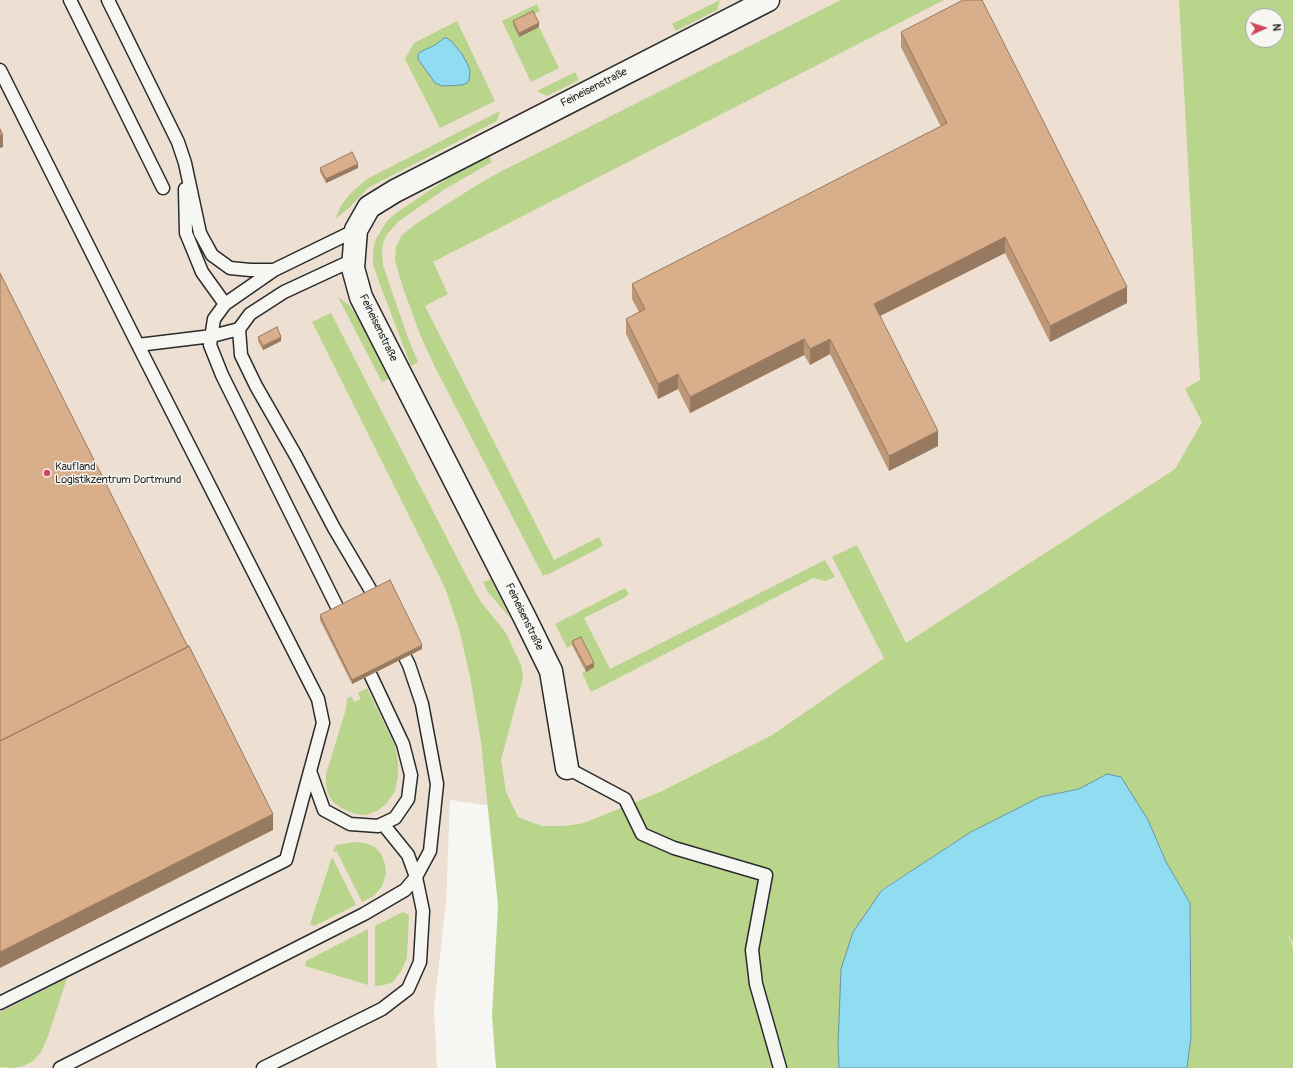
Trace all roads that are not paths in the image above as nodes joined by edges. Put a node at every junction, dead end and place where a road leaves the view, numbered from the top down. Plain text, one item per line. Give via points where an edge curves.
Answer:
1 (70, 0) edge
2 (108, 0) edge
3 (768, 0) edge
4 (0, 70) edge
5 (185, 163) junction
6 (163, 188) dead end
7 (356, 230) junction
8 (353, 260) junction
9 (274, 270) junction
10 (225, 304) junction
11 (239, 329) junction
12 (212, 336) junction
13 (138, 345) junction
14 (384, 615) edge
15 (348, 629) edge
16 (393, 635) edge
17 (358, 649) edge
18 (567, 768) joint
19 (310, 771) junction
20 (383, 824) junction
21 (416, 877) junction
22 (0, 1003) edge
23 (60, 1068) edge
24 (263, 1068) edge
25 (780, 1068) edge

1 - 6 lane
2 - 5 lane via 178,142
3 - 7 street, Feineisenstraße via 395,191 369,208
4 - 13 lane
5 - 9 lane via 200,233 212,255 230,268
5 - 10 lane via 186,233 202,272
7 - 8 street, Feineisenstraße
7 - 9 lane
8 - 11 lane via 275,298 250,314
8 - 18 street, Feineisenstraße via 361,297 551,671
9 - 10 lane
10 - 12 lane via 214,319
11 - 12 lane
11 - 14 lane via 240,355
12 - 13 lane
12 - 15 lane via 210,345 222,375
13 - 19 lane via 318,699 323,723
16 - 21 lane via 409,666 422,704 437,784 430,851
17 - 20 lane via 403,744 411,775 408,799 395,818
18 - 25 lane via 625,799 642,834 674,848 766,875 752,950 756,984
19 - 20 lane via 324,810 350,824
19 - 22 lane via 286,860
20 - 21 lane via 408,855
21 - 23 lane via 405,890 364,914
21 - 24 lane via 423,911 420,962 408,989 382,1008

